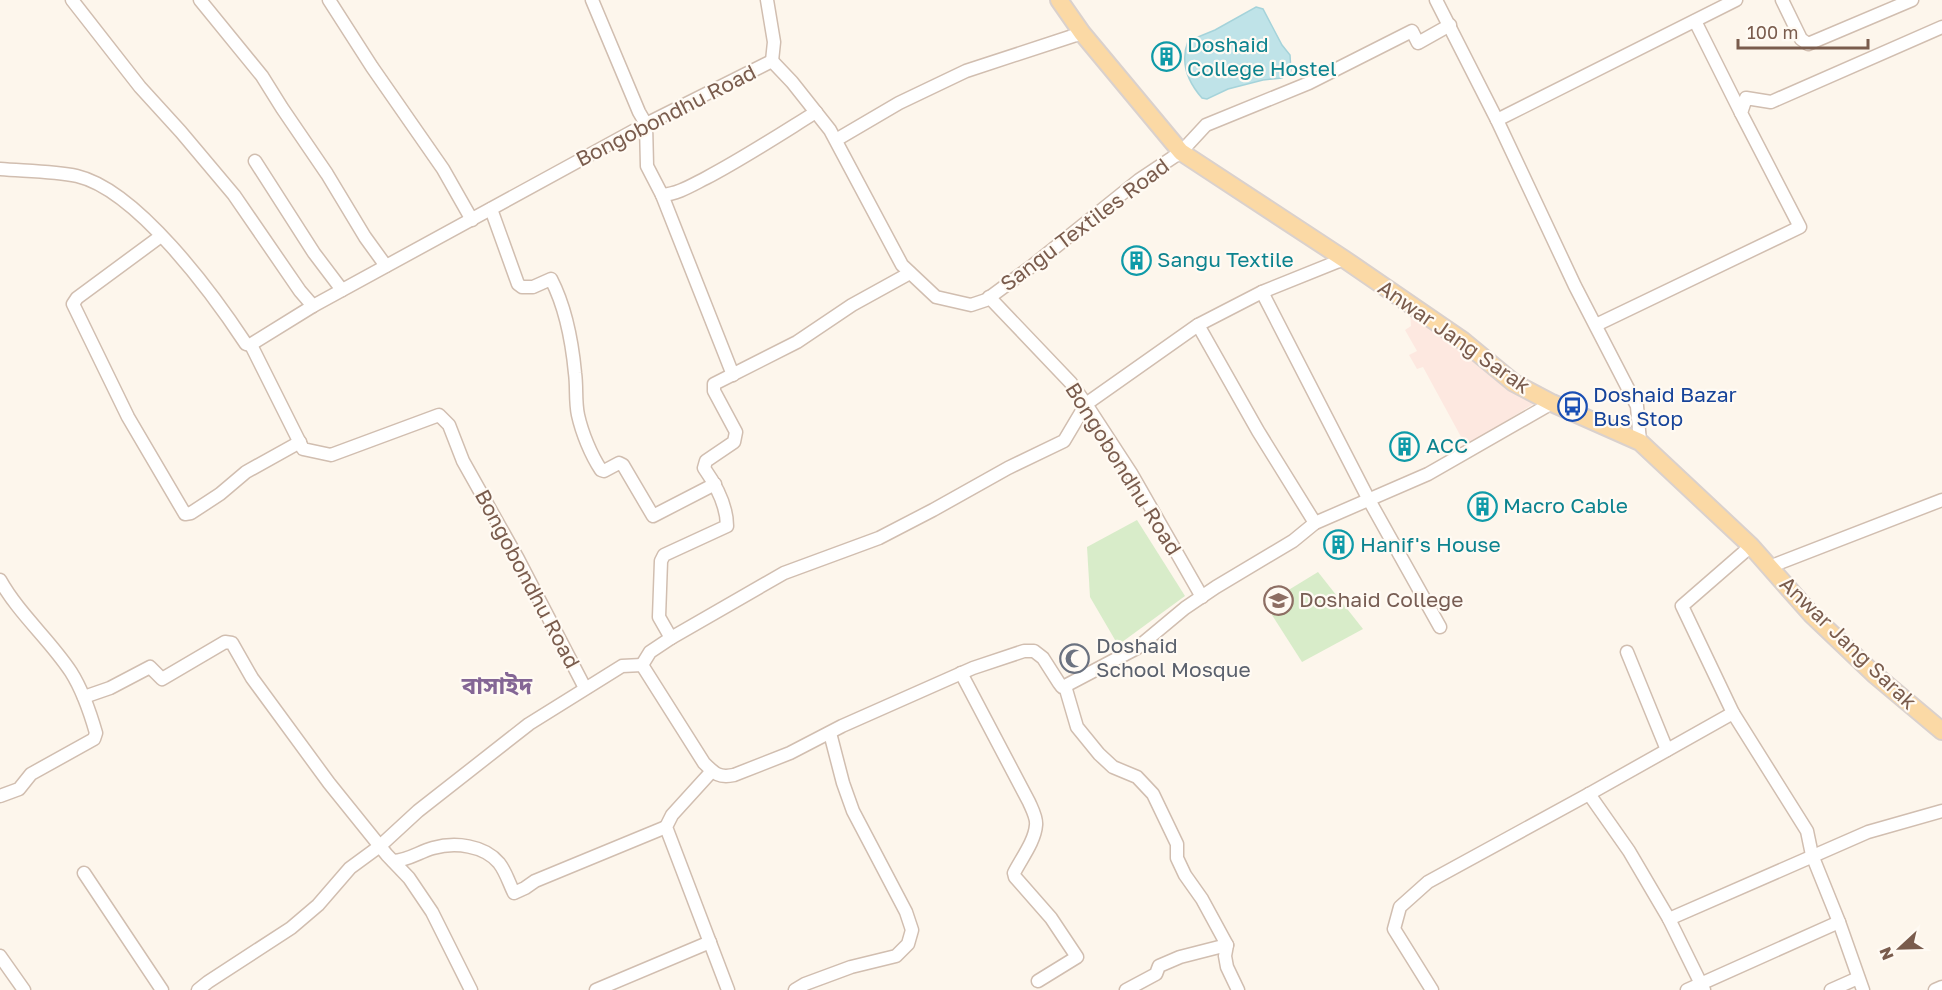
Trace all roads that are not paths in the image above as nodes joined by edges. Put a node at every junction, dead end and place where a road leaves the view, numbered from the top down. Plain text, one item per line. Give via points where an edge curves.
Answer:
1 (72, 0) edge
2 (200, 0) edge
3 (329, 0) edge
4 (592, 0) edge
5 (767, 0) edge
6 (1059, 0) edge
7 (1436, 0) edge
8 (1736, 0) edge
9 (1782, 0) edge
10 (1912, 0) edge
11 (1695, 21) junction
12 (1450, 25) junction
13 (1942, 27) edge
14 (1082, 33) junction
15 (772, 61) junction
16 (816, 112) junction
17 (1741, 113) junction
18 (1497, 120) junction
19 (646, 124) junction
20 (841, 137) dead end
21 (1181, 152) junction
22 (255, 161) dead end
23 (0, 169) edge
24 (662, 195) junction
25 (491, 209) junction
26 (472, 220) junction
27 (161, 236) junction
28 (1344, 259) junction
29 (386, 266) junction
30 (910, 273) junction
31 (342, 290) junction
32 (1262, 292) junction
33 (989, 297) junction
34 (313, 306) junction
35 (1198, 325) junction
36 (1596, 325) junction
37 (251, 345) junction
38 (733, 375) junction
39 (1086, 404) junction
40 (1552, 404) junction
41 (300, 442) junction
42 (1640, 442) junction
43 (715, 484) junction
44 (1369, 500) junction
45 (1942, 500) edge
46 (1316, 523) junction
47 (1751, 546) junction
48 (1769, 567) junction
49 (0, 580) edge
50 (1202, 597) junction
51 (1440, 627) dead end
52 (671, 638) junction
53 (1627, 652) dead end
54 (642, 665) junction
55 (962, 673) junction
56 (1065, 686) junction
57 (585, 688) junction
58 (84, 697) junction
59 (1733, 713) junction
60 (1942, 731) edge
61 (830, 733) junction
62 (1667, 750) junction
63 (712, 771) junction
64 (1590, 794) junction
65 (0, 796) edge
66 (1942, 811) edge
67 (666, 827) junction
68 (380, 846) junction
69 (1812, 855) junction
70 (393, 861) junction
71 (84, 873) dead end
72 (1669, 919) junction
73 (1839, 922) junction
74 (710, 942) junction
75 (1227, 945) junction
76 (0, 956) edge
77 (1042, 984) edge
78 (1861, 984) edge
79 (1703, 987) edge
80 (1942, 987) edge
81 (24, 990) edge
82 (162, 990) edge
83 (198, 990) edge
84 (471, 990) edge
85 (596, 990) edge
86 (728, 990) edge
87 (795, 990) edge
88 (1126, 990) edge
89 (1238, 990) edge
90 (1432, 990) edge
91 (1687, 990) edge
92 (1831, 990) edge
93 (1935, 990) edge

1 - 34 street via 140,87 234,195
2 - 29 street via 262,76
3 - 26 street via 443,169
4 - 19 street
5 - 15 street via 774,42
6 - 14 main road, Anwar Jang Sarak
7 - 12 street
8 - 11 street
9 - 10 street via 1801,39 1808,44
11 - 17 street
11 - 18 street
12 - 18 street
12 - 21 street, Sangu Textiles Road via 1418,43 1412,31 1309,83 1206,125
13 - 17 street via 1771,102 1746,99
14 - 20 street via 966,71
14 - 21 main road, Anwar Jang Sarak
15 - 16 street, Bongobondhu Road
15 - 19 street, Bongobondhu Road
16 - 24 street via 735,163
16 - 30 street, Bongobondhu Road via 830,130 902,265
17 - 36 street via 1800,227
18 - 36 street
19 - 24 street via 647,166
19 - 25 street, Bongobondhu Road
21 - 28 main road, Anwar Jang Sarak
21 - 33 street, Sangu Textiles Road
22 - 31 street
23 - 27 street via 77,176 99,184 118,195
24 - 38 street
25 - 26 street, Bongobondhu Road
25 - 43 street via 518,284 533,287 551,279 555,286 568,323 579,418 601,470 623,465 653,516
26 - 29 street, Bongobondhu Road
27 - 37 street via 210,292 246,344
27 - 41 street via 73,304 128,417 185,514 220,494 246,472
28 - 32 street
28 - 40 main road, Anwar Jang Sarak via 1462,340 1514,383
29 - 31 street, Bongobondhu Road
30 - 33 street, Bongobondhu Road via 936,297 970,304
30 - 38 street via 797,342
31 - 34 street, Bongobondhu Road
32 - 35 street
32 - 44 street
33 - 39 street, Bongobondhu Road
34 - 37 street, Bongobondhu Road
35 - 39 street
35 - 46 street
36 - 42 street via 1637,406
37 - 41 street
38 - 43 street via 714,384 736,432 734,442 706,460 704,468
39 - 50 street, Bongobondhu Road via 1131,473
39 - 52 street via 1064,441 879,538 784,573
40 - 42 main road, Anwar Jang Sarak
40 - 44 street via 1461,457
41 - 57 street, Bongobondhu Road via 303,449 331,455 439,416 449,425 463,460
42 - 47 main road, Anwar Jang Sarak
43 - 52 street via 727,526 664,555 661,561 659,616
44 - 46 street
44 - 51 street
45 - 48 street
46 - 50 street via 1293,542
47 - 48 main road, Anwar Jang Sarak
47 - 59 street via 1682,606
48 - 60 main road, Anwar Jang Sarak via 1819,622
49 - 58 street via 71,672
50 - 56 street via 1137,648
52 - 54 street via 650,652
53 - 62 street
54 - 57 street via 622,666
54 - 63 street
55 - 56 street via 1034,651
55 - 61 street
55 - 77 street via 1036,821 1015,877 1051,918 1077,957
56 - 75 street via 1077,727 1113,767 1137,777 1153,794 1177,844 1177,858
57 - 68 street via 529,724 418,811
58 - 65 street via 96,733 94,739 31,774 19,789
58 - 68 street via 150,667 162,679 229,641 329,783
59 - 62 street
59 - 69 street via 1807,831
61 - 63 street via 734,775 717,776
61 - 87 street via 853,811 912,930 904,950 896,956 851,967
62 - 64 street
63 - 67 street
64 - 72 street
64 - 90 street via 1428,882 1400,907 1394,929
66 - 69 street via 1868,832
67 - 70 street via 514,893 498,862 484,850 462,845 434,848
67 - 74 street
68 - 70 street
68 - 83 street via 350,868 318,905 291,928
69 - 72 street
69 - 73 street
70 - 84 street via 432,912
71 - 82 street
72 - 79 street
73 - 78 street
73 - 79 street
74 - 85 street
74 - 86 street
75 - 88 street via 1159,966 1156,974
75 - 89 street via 1227,967
76 - 81 street
78 - 92 street
79 - 91 street
80 - 93 street

